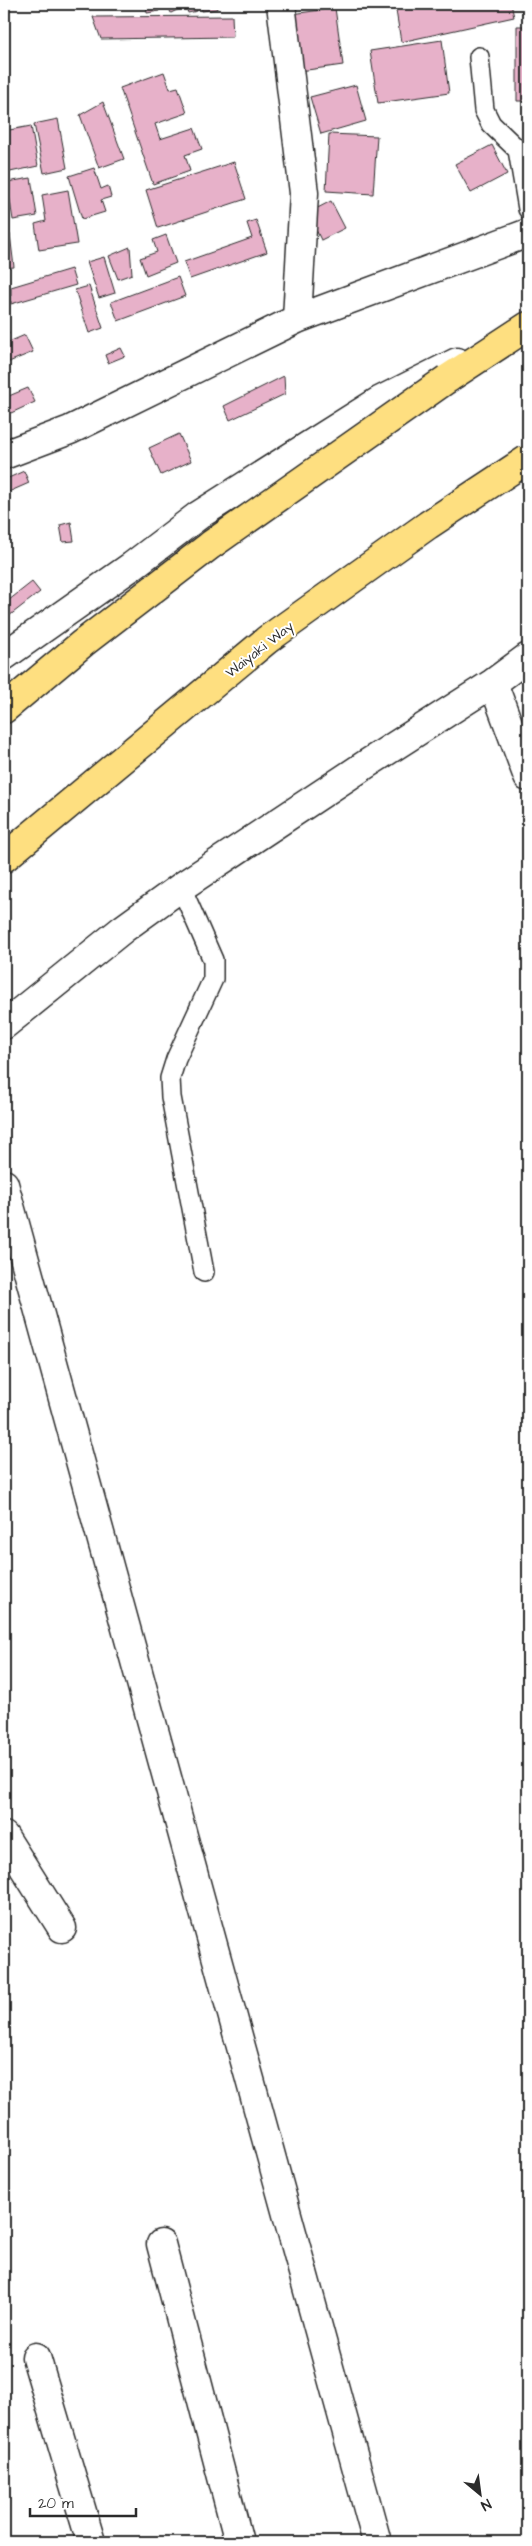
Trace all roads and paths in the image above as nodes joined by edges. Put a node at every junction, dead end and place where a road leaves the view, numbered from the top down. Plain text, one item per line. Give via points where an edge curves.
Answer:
1 (281, 4) edge
2 (479, 57) dead end
3 (528, 209) edge
4 (528, 233) edge
5 (297, 319) junction
6 (524, 329) edge
7 (4, 454) edge
8 (528, 459) edge
9 (4, 656) edge
10 (528, 657) edge
11 (493, 683) junction
12 (4, 709) edge
13 (528, 777) edge
14 (4, 858) edge
15 (181, 887) junction
16 (4, 1025) edge
17 (4, 1184) edge
18 (204, 1272) dead end
19 (4, 1836) edge
20 (62, 1928) dead end
21 (161, 2244) dead end
22 (36, 2357) dead end
23 (91, 2542) edge
24 (239, 2542) edge
25 (377, 2542) edge

1 - 5 street via 304,193
2 - 3 lane via 484,110 491,124 518,150
4 - 5 street
5 - 7 street via 70,430
6 - 9 street via 379,401 289,457 199,515
6 - 12 highway, bridge via 212,544 83,643
8 - 14 highway, Waiyaki Way, bridge via 428,525 268,639
10 - 11 street
11 - 13 street
11 - 15 street
15 - 16 street via 123,929
15 - 18 lane via 213,960 213,979 170,1078
17 - 25 street
19 - 20 street
21 - 24 street
22 - 23 street

